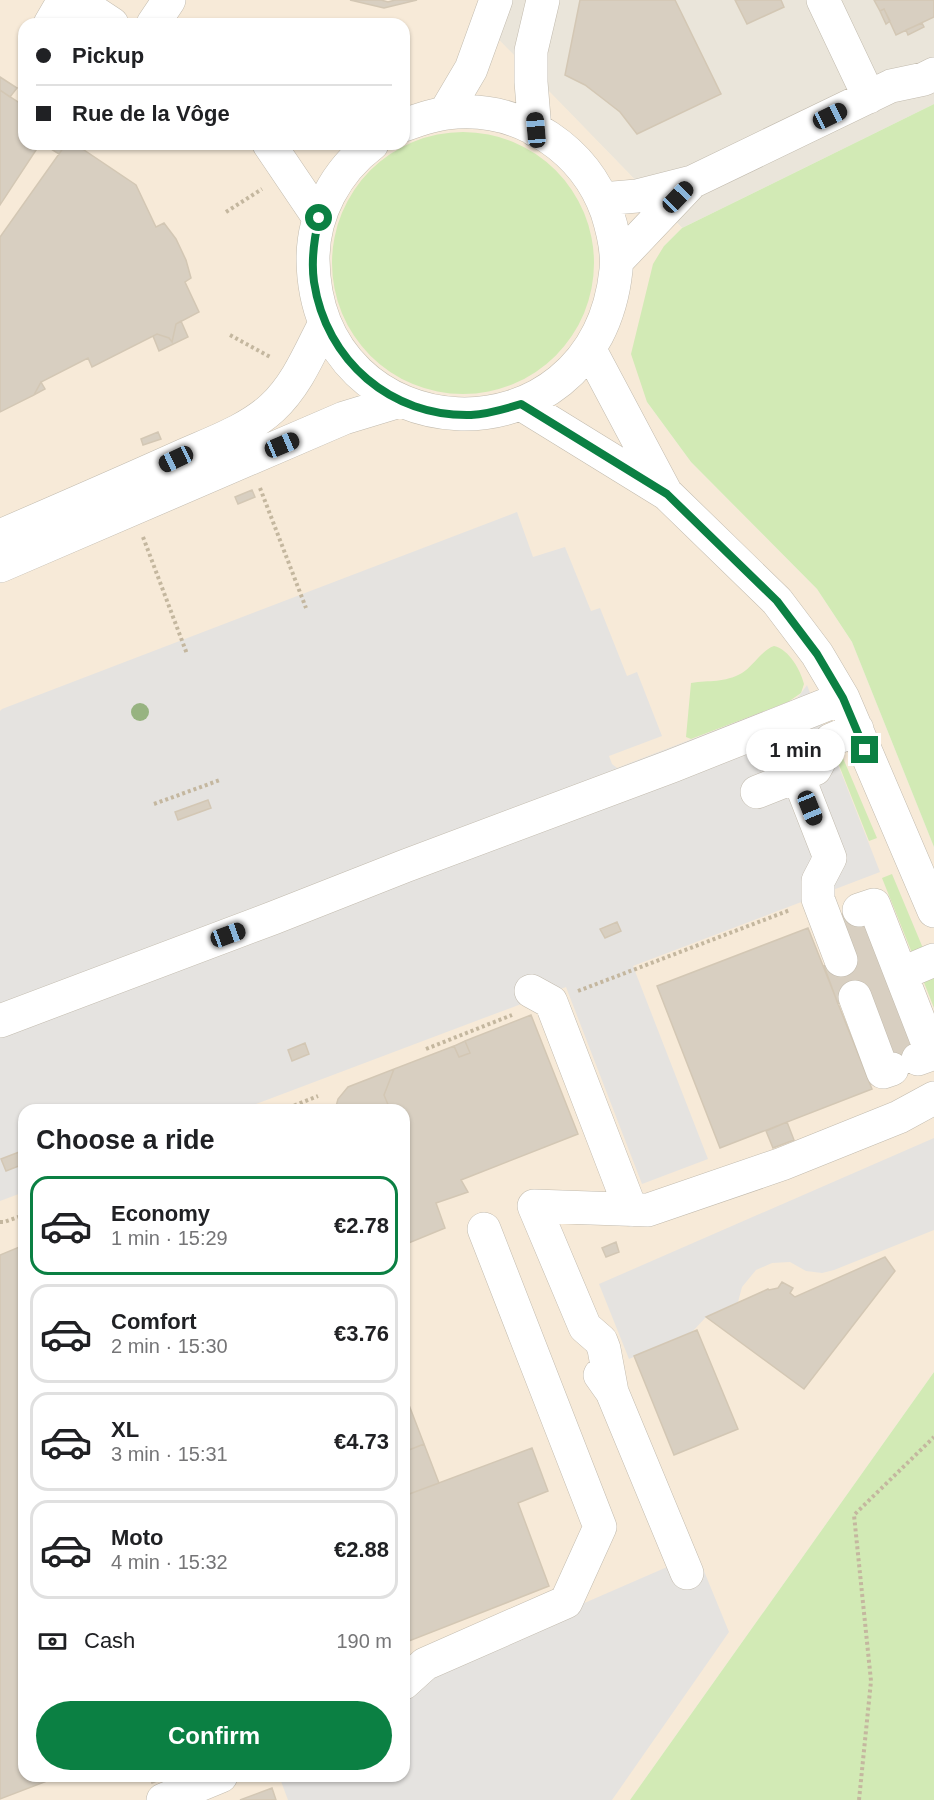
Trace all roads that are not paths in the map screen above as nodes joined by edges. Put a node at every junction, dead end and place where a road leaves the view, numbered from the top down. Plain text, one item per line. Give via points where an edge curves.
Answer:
1 (64, 0) edge
2 (76, 0) edge
3 (169, 0) edge
4 (496, 0) edge
5 (543, 0) edge
6 (823, 0) edge
7 (54, 18) edge
8 (103, 18) edge
9 (157, 18) edge
10 (934, 74) edge
11 (869, 97) junction
12 (446, 113) junction
13 (410, 123) edge
14 (536, 130) junction
15 (273, 150) edge
16 (364, 150) edge
17 (692, 183) junction
18 (602, 199) junction
19 (319, 218) junction
20 (617, 261) junction
21 (325, 323) junction
22 (590, 350) junction
23 (400, 401) junction
24 (521, 404) junction
25 (667, 494) junction
26 (0, 536) edge
27 (0, 566) edge
28 (843, 698) junction
29 (857, 729) junction
30 (798, 776) junction
31 (757, 792) dead end
32 (934, 911) edge
33 (835, 913) junction
34 (841, 960) dead end
35 (934, 960) edge
36 (901, 974) junction
37 (541, 997) road end
38 (855, 997) dead end
39 (0, 1022) edge
40 (934, 1098) edge
41 (630, 1210) junction
42 (484, 1229) dead end
43 (687, 1573) dead end
44 (410, 1677) edge
45 (206, 1782) edge
46 (163, 1800) edge

1 - 7 street
2 - 8 street
3 - 9 street
4 - 12 street via 471,69
5 - 14 street via 531,51
6 - 11 street
10 - 11 street via 891,86
11 - 17 street
12 - 13 street
12 - 14 street via 478,112
14 - 18 street via 554,140 583,167
15 - 19 street
16 - 19 street via 329,193
17 - 18 street via 637,196
17 - 20 street
18 - 20 street
19 - 21 street via 314,279
20 - 22 street via 608,313
21 - 23 street via 350,363
21 - 26 street via 286,394 255,421
22 - 24 street via 559,382
22 - 25 street
23 - 24 street via 432,411 473,415
23 - 27 street via 344,418
24 - 25 street
25 - 28 street via 777,601 817,654
28 - 29 street
28 - 39 street
29 - 30 street via 831,740 815,770
29 - 32 street
30 - 31 street
30 - 33 street via 830,858 818,881
33 - 34 street
33 - 36 street via 874,905
35 - 36 street
36 - 38 street via 932,1054 884,1072
37 - 41 street
40 - 41 street via 899,1117 782,1164 648,1210
41 - 43 street via 534,1206 585,1327 601,1341 612,1392
42 - 44 street via 600,1527 567,1602 424,1664
45 - 46 street

